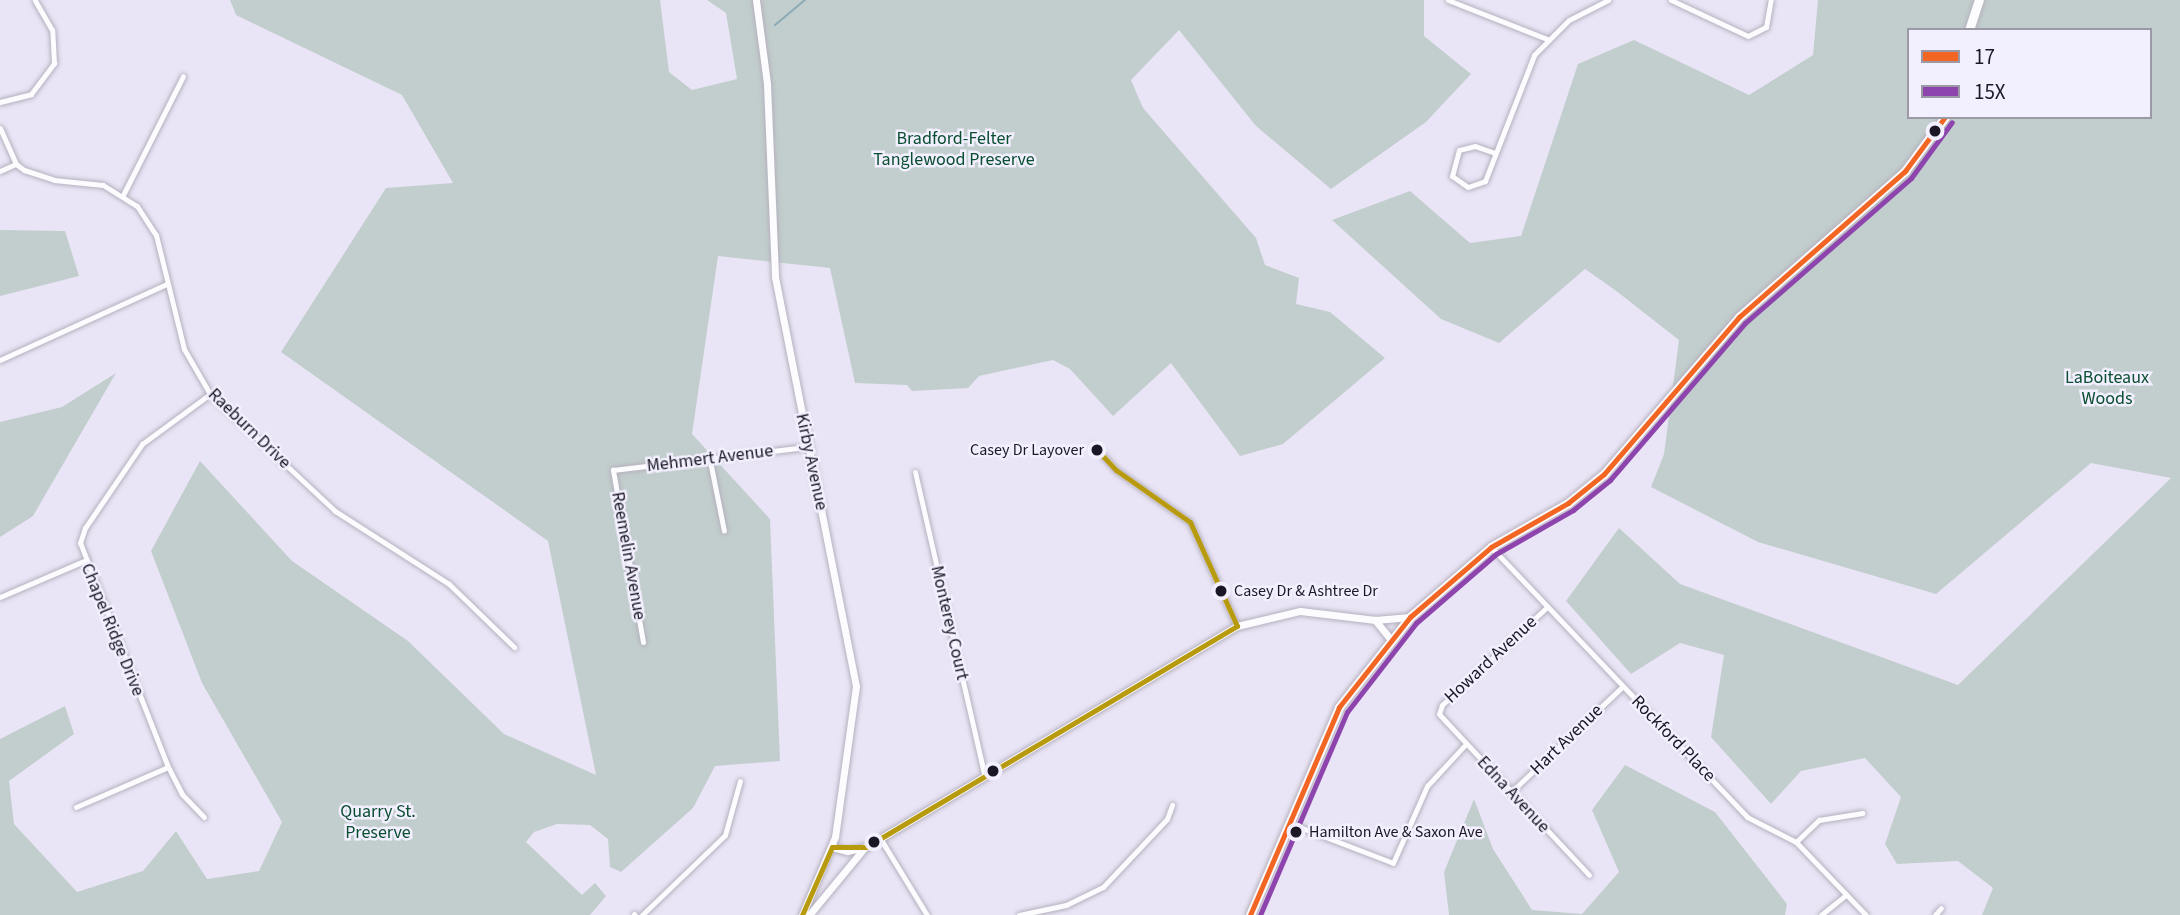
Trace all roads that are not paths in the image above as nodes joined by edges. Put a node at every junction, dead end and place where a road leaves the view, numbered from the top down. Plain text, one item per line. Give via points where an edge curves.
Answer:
1 (35, 0) edge
2 (756, 0) edge
3 (1448, 0) edge
4 (1608, 0) edge
5 (1671, 0) edge
6 (1771, 0) edge
7 (1979, 0) edge
8 (1970, 28) edge
9 (1547, 39) junction
10 (183, 76) dead end
11 (0, 102) edge
12 (1944, 119) edge
13 (0, 128) edge
14 (1495, 153) junction
15 (16, 164) junction
16 (0, 170) edge
17 (124, 195) junction
18 (167, 284) junction
19 (0, 360) edge
20 (210, 394) junction
21 (1094, 446) dead end
22 (806, 447) junction
23 (710, 461) junction
24 (613, 470) joint
25 (915, 472) dead end
26 (724, 531) dead end
27 (1491, 547) junction
28 (84, 561) junction
29 (0, 597) edge
30 (1547, 607) junction
31 (1410, 617) junction
32 (1375, 620) junction
33 (1237, 626) junction
34 (1391, 640) junction
35 (643, 642) dead end
36 (514, 647) dead end
37 (1622, 687) junction
38 (1439, 714) joint
39 (1465, 745) junction
40 (168, 767) junction
41 (984, 773) junction
42 (740, 781) dead end
43 (1511, 792) junction
44 (1172, 804) dead end
45 (76, 807) dead end
46 (1862, 813) dead end
47 (204, 817) dead end
48 (1289, 823) junction
49 (880, 838) junction
50 (1796, 842) junction
51 (832, 846) junction
52 (866, 847) junction
53 (1588, 875) dead end
54 (1846, 895) junction
55 (1941, 908) dead end
56 (642, 915) edge
57 (802, 915) edge
58 (809, 915) edge
59 (927, 915) edge
60 (1019, 915) edge
61 (1250, 915) edge
62 (1821, 915) edge
63 (1866, 915) edge
64 (1935, 915) edge

1 - 11 street via 52,30 54,63 31,94
2 - 22 street, Kirby Avenue via 767,84 775,277
3 - 9 street
4 - 9 street
5 - 6 street via 1748,36 1766,27
7 - 8 main road
9 - 14 street via 1524,72
10 - 17 street
12 - 27 main road via 1905,171 1740,317 1614,465 1568,503
13 - 15 street
14 - 14 street via 1475,146 1459,150 1452,176 1458,184 1478,186 1490,174
15 - 16 street
15 - 17 street, Raeburn Drive via 43,178 93,182
17 - 18 street, Raeburn Drive via 152,225
18 - 19 street
18 - 20 street, Raeburn Drive via 184,349
20 - 28 street, Chapel Ridge Drive via 161,429 127,462 85,528
20 - 36 street, Raeburn Drive via 335,511 449,584
21 - 33 street via 1116,470 1190,522
22 - 23 street, Mehmert Avenue
22 - 51 street, Kirby Avenue via 856,686 854,730
23 - 24 street, Mehmert Avenue
23 - 26 street
24 - 35 street, Reemelin Avenue
25 - 41 street, Monterey Court
27 - 30 street, Rockford Place
27 - 31 main road
28 - 29 street
28 - 40 street, Chapel Ridge Drive
30 - 37 street, Rockford Place
30 - 38 street, Howard Avenue via 1442,705
31 - 32 street
31 - 34 main road
32 - 33 street via 1300,611
32 - 34 street
33 - 41 street
34 - 48 main road via 1339,707
37 - 43 street, Hart Avenue
37 - 50 street, Rockford Place via 1747,817
38 - 39 street, Edna Avenue
39 - 43 street, Edna Avenue
39 - 48 street via 1427,786 1393,863
40 - 45 street
40 - 47 street, Chapel Ridge Drive via 182,794
41 - 49 street
42 - 56 street via 725,835
43 - 53 street, Edna Avenue
44 - 60 street via 1167,819 1103,887 1066,905
46 - 50 street via 1819,820
48 - 61 main road
49 - 52 street
49 - 59 street
50 - 54 street, Rockford Place
51 - 52 street via 847,852
51 - 57 street, Kirby Avenue
52 - 58 street
54 - 62 street
54 - 63 street, Rockford Place
55 - 64 street

